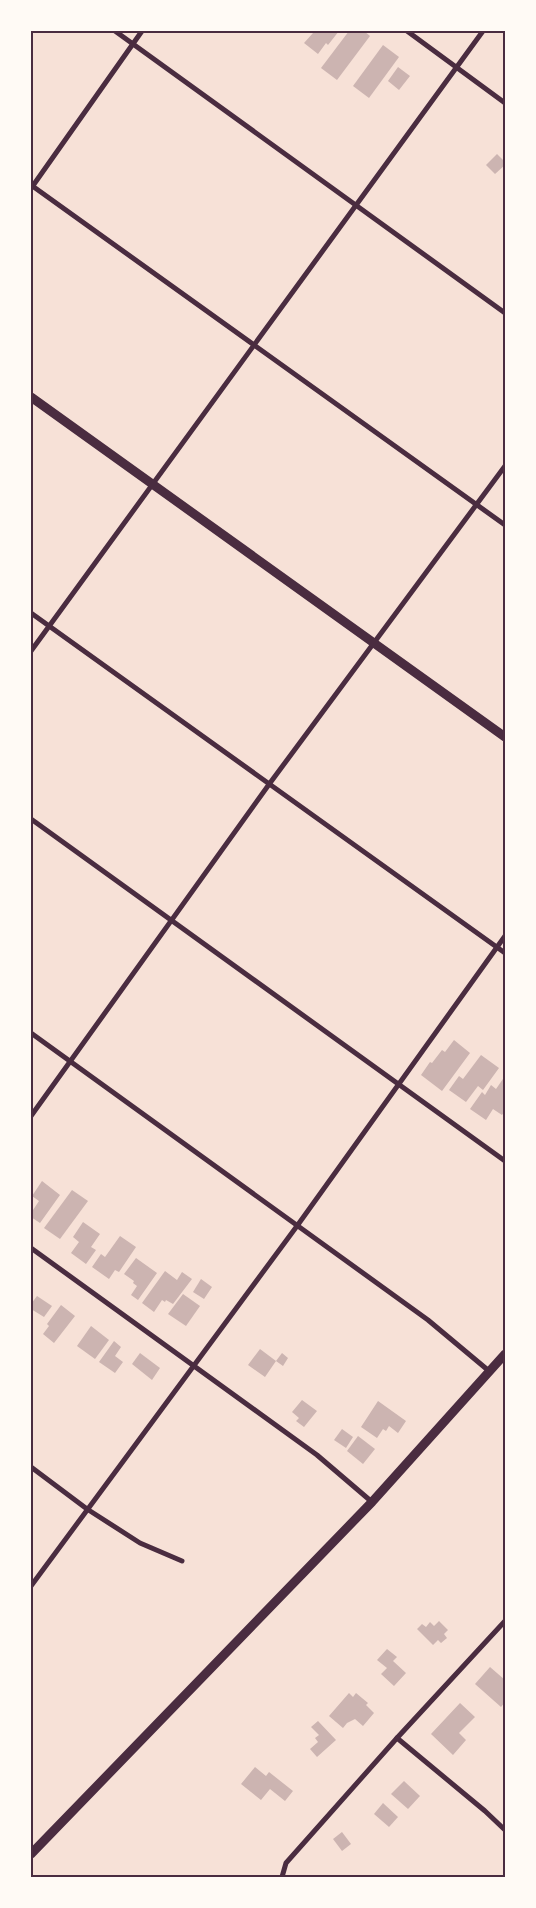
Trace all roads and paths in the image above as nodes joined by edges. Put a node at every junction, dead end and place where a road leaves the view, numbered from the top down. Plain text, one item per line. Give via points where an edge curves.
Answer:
1 (115, 31) edge
2 (142, 31) edge
3 (407, 31) edge
4 (483, 31) edge
5 (133, 44) junction
6 (456, 67) junction
7 (505, 103) edge
8 (32, 186) edge
9 (355, 204) junction
10 (505, 313) edge
11 (253, 346) junction
12 (31, 397) edge
13 (505, 466) edge
14 (153, 484) junction
15 (476, 504) junction
16 (505, 525) edge
17 (31, 613) edge
18 (49, 626) junction
19 (373, 643) junction
20 (31, 651) edge
21 (505, 737) edge
22 (270, 784) junction
23 (31, 819) edge
24 (172, 922) junction
25 (505, 936) edge
26 (497, 947) junction
27 (505, 953) edge
28 (31, 1033) edge
29 (71, 1061) junction
30 (398, 1084) junction
31 (31, 1116) edge
32 (505, 1161) edge
33 (297, 1226) junction
34 (31, 1248) edge
35 (505, 1354) edge
36 (193, 1366) junction
37 (489, 1371) junction
38 (31, 1466) edge
39 (372, 1502) junction
40 (87, 1509) junction
41 (182, 1561) dead end
42 (31, 1586) edge
43 (505, 1622) edge
44 (396, 1738) junction
45 (505, 1830) edge
46 (31, 1854) edge
47 (282, 1877) edge

1 - 5 street
2 - 5 street
3 - 6 street
4 - 6 street
5 - 8 street
5 - 9 street
6 - 7 street
6 - 9 street
8 - 11 street
9 - 10 street
9 - 11 street
11 - 14 street
11 - 15 street
12 - 14 street
13 - 15 street
14 - 18 street
14 - 19 street
15 - 16 street
15 - 19 street
17 - 18 street
18 - 20 street
18 - 22 street
19 - 21 street
19 - 22 street
22 - 24 street
22 - 26 street
23 - 24 street
24 - 29 street
24 - 30 street
25 - 26 street
26 - 27 street
26 - 30 street
28 - 29 street
29 - 31 street
29 - 33 street
30 - 32 street
30 - 33 street
33 - 36 street
33 - 37 street via 428,1320
34 - 36 street
35 - 37 street
36 - 39 street via 317,1455
36 - 40 street
37 - 39 street
38 - 40 street
39 - 46 street
40 - 41 street via 140,1543
40 - 42 street
43 - 44 street
44 - 45 street
44 - 47 street via 286,1863

